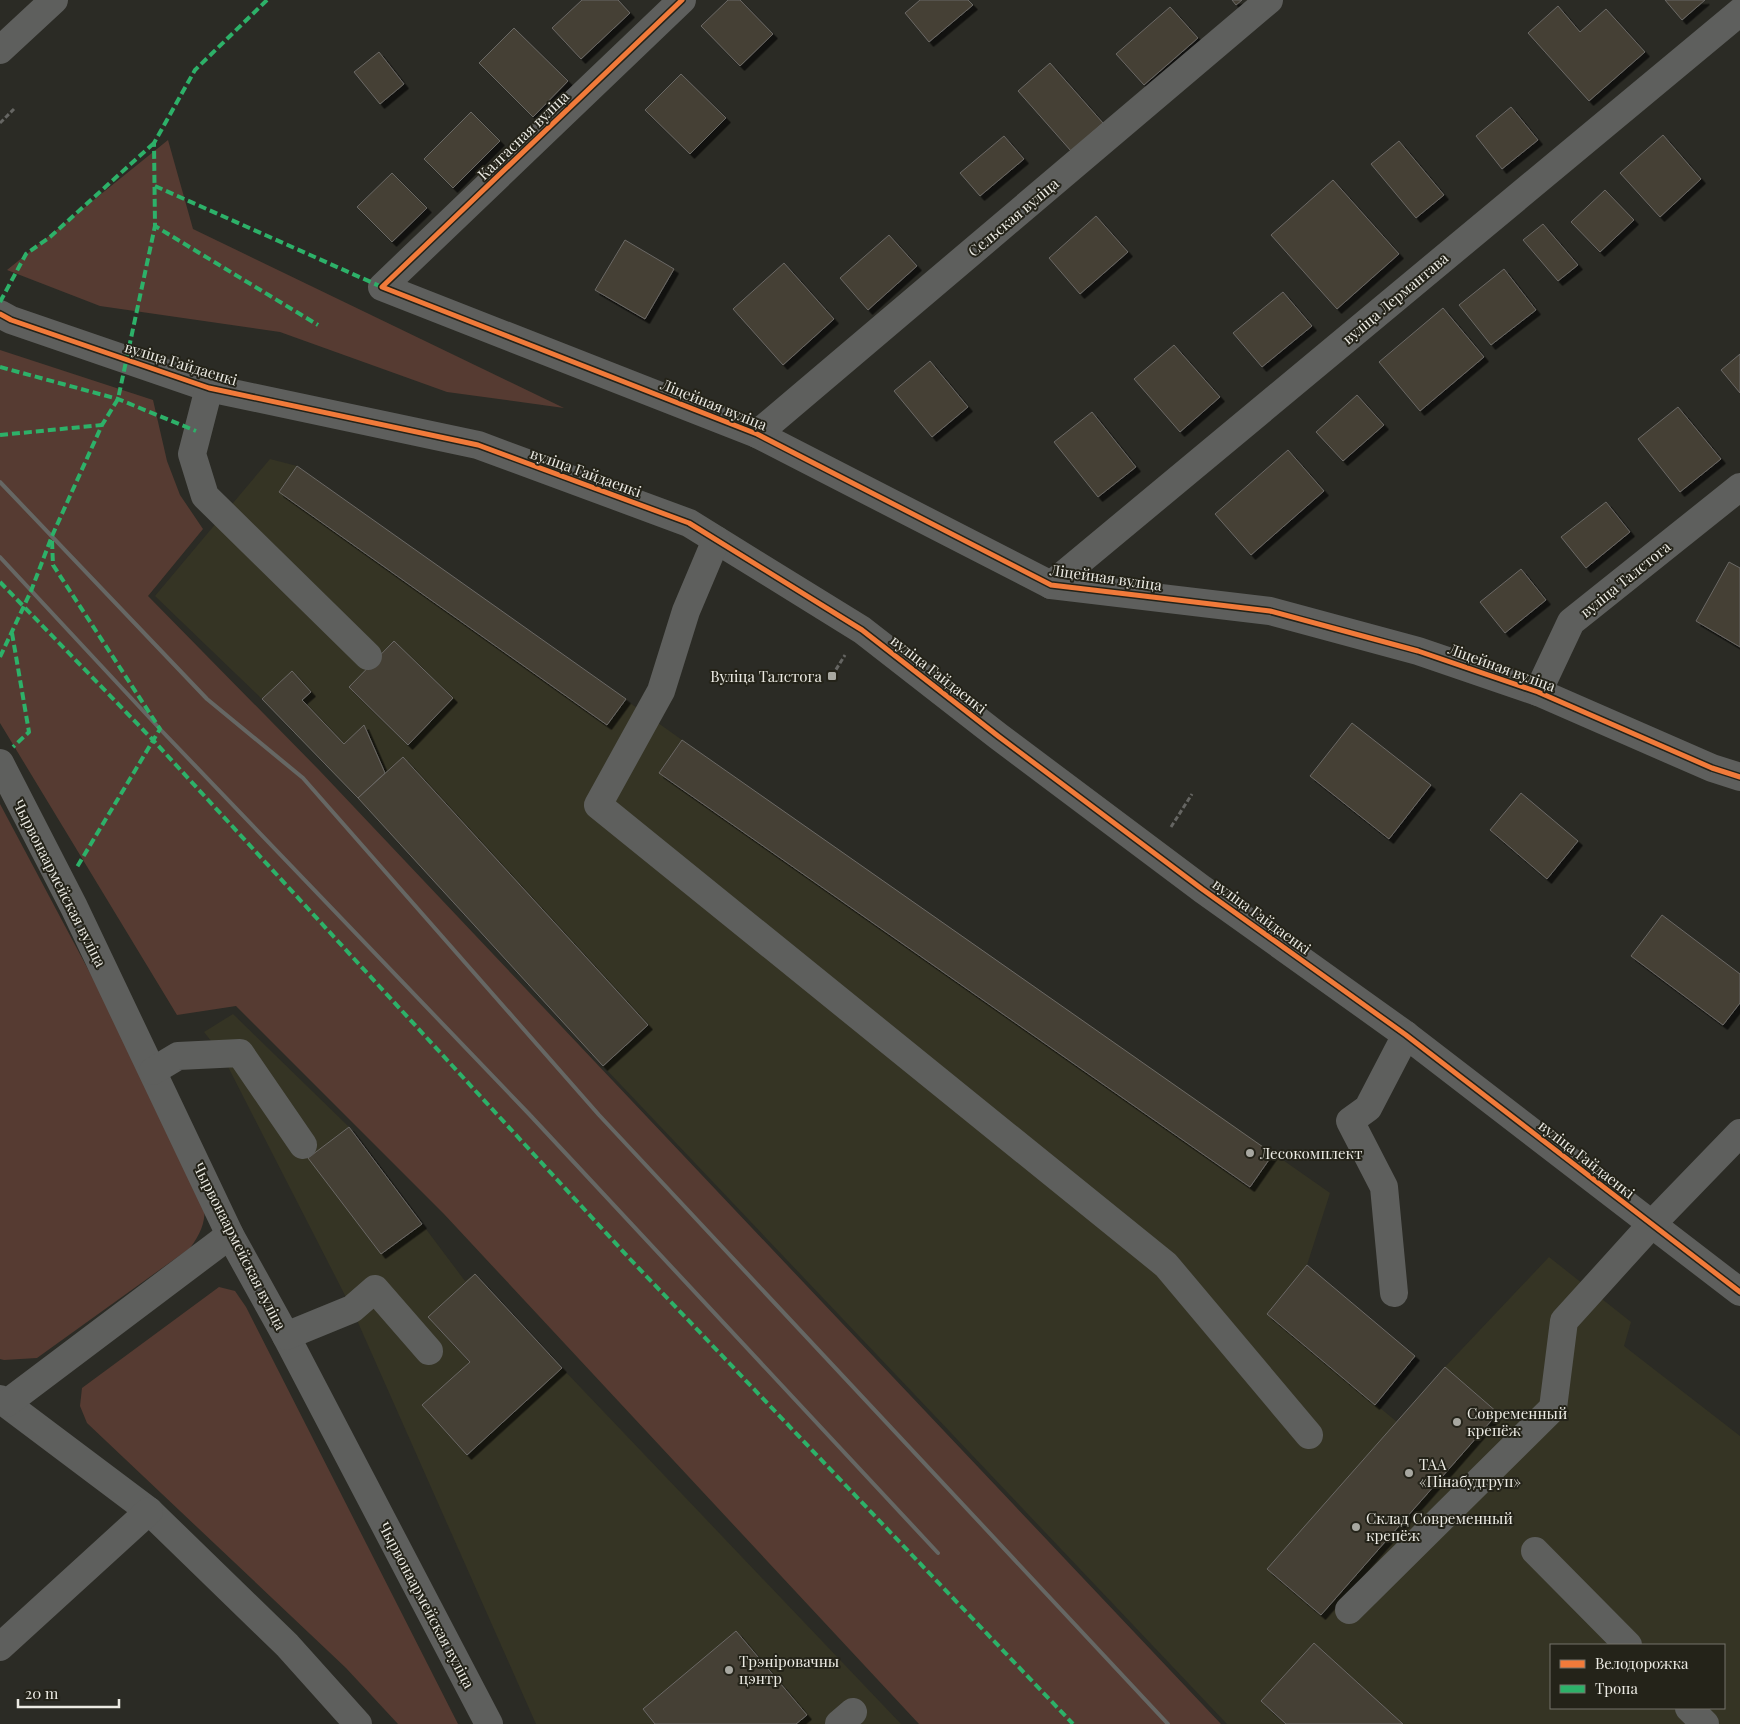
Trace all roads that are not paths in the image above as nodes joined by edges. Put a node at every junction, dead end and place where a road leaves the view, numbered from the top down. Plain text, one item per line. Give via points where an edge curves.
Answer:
1 (54, 0) edge
2 (682, 0) edge
3 (1269, 0) edge
4 (1740, 12) edge
5 (0, 50) edge
6 (382, 287) joint
7 (0, 314) edge
8 (208, 388) junction
9 (757, 434) junction
10 (1740, 488) edge
11 (716, 540) junction
12 (1050, 585) junction
13 (368, 656) dead end
14 (1538, 692) junction
15 (0, 763) edge
16 (1740, 777) edge
17 (1406, 1035) junction
18 (153, 1071) junction
19 (1740, 1133) edge
20 (303, 1145) dead end
21 (1651, 1225) junction
22 (230, 1235) junction
23 (1740, 1292) edge
24 (1394, 1293) dead end
25 (286, 1336) junction
26 (429, 1351) dead end
27 (4, 1401) edge
28 (1309, 1435) dead end
29 (150, 1511) junction
30 (1535, 1551) dead end
31 (1349, 1610) dead end
32 (1627, 1644) edge
33 (0, 1647) edge
34 (1691, 1709) edge
35 (358, 1724) edge
36 (489, 1724) edge
37 (1706, 1724) edge

1 - 5 street
2 - 6 street, Калгасная вуліца
3 - 9 street, Сельская вуліца
4 - 12 street, вуліца Лермантава
6 - 9 street, Ліцейная вуліца
7 - 8 street, вуліца Гайдаенкі
8 - 11 street, вуліца Гайдаенкі via 478,445 688,523
8 - 13 street via 192,454 205,496
9 - 12 street, Ліцейная вуліца
10 - 14 street, вуліца Талстога via 1571,622
11 - 17 street, вуліца Гайдаенкі via 862,630 998,736
11 - 28 street via 686,611 661,691 598,805 1166,1265
12 - 14 street, Ліцейная вуліца via 1270,611 1418,651
14 - 16 street, Ліцейная вуліца via 1712,768
15 - 18 street, Чырвонаармейская вуліца
17 - 21 street, вуліца Гайдаенкі
17 - 24 street via 1368,1108 1350,1121 1384,1186
18 - 20 street via 178,1056 240,1053
18 - 22 street, Чырвонаармейская вуліца
19 - 21 street
21 - 23 street, вуліца Гайдаенкі
21 - 31 street via 1564,1321 1553,1408
22 - 25 street, Чырвонаармейская вуліца
22 - 27 street
25 - 26 street via 352,1309 375,1289
25 - 36 street, Чырвонаармейская вуліца
27 - 29 street
29 - 33 street
29 - 35 street via 287,1645
30 - 32 street
34 - 37 street

